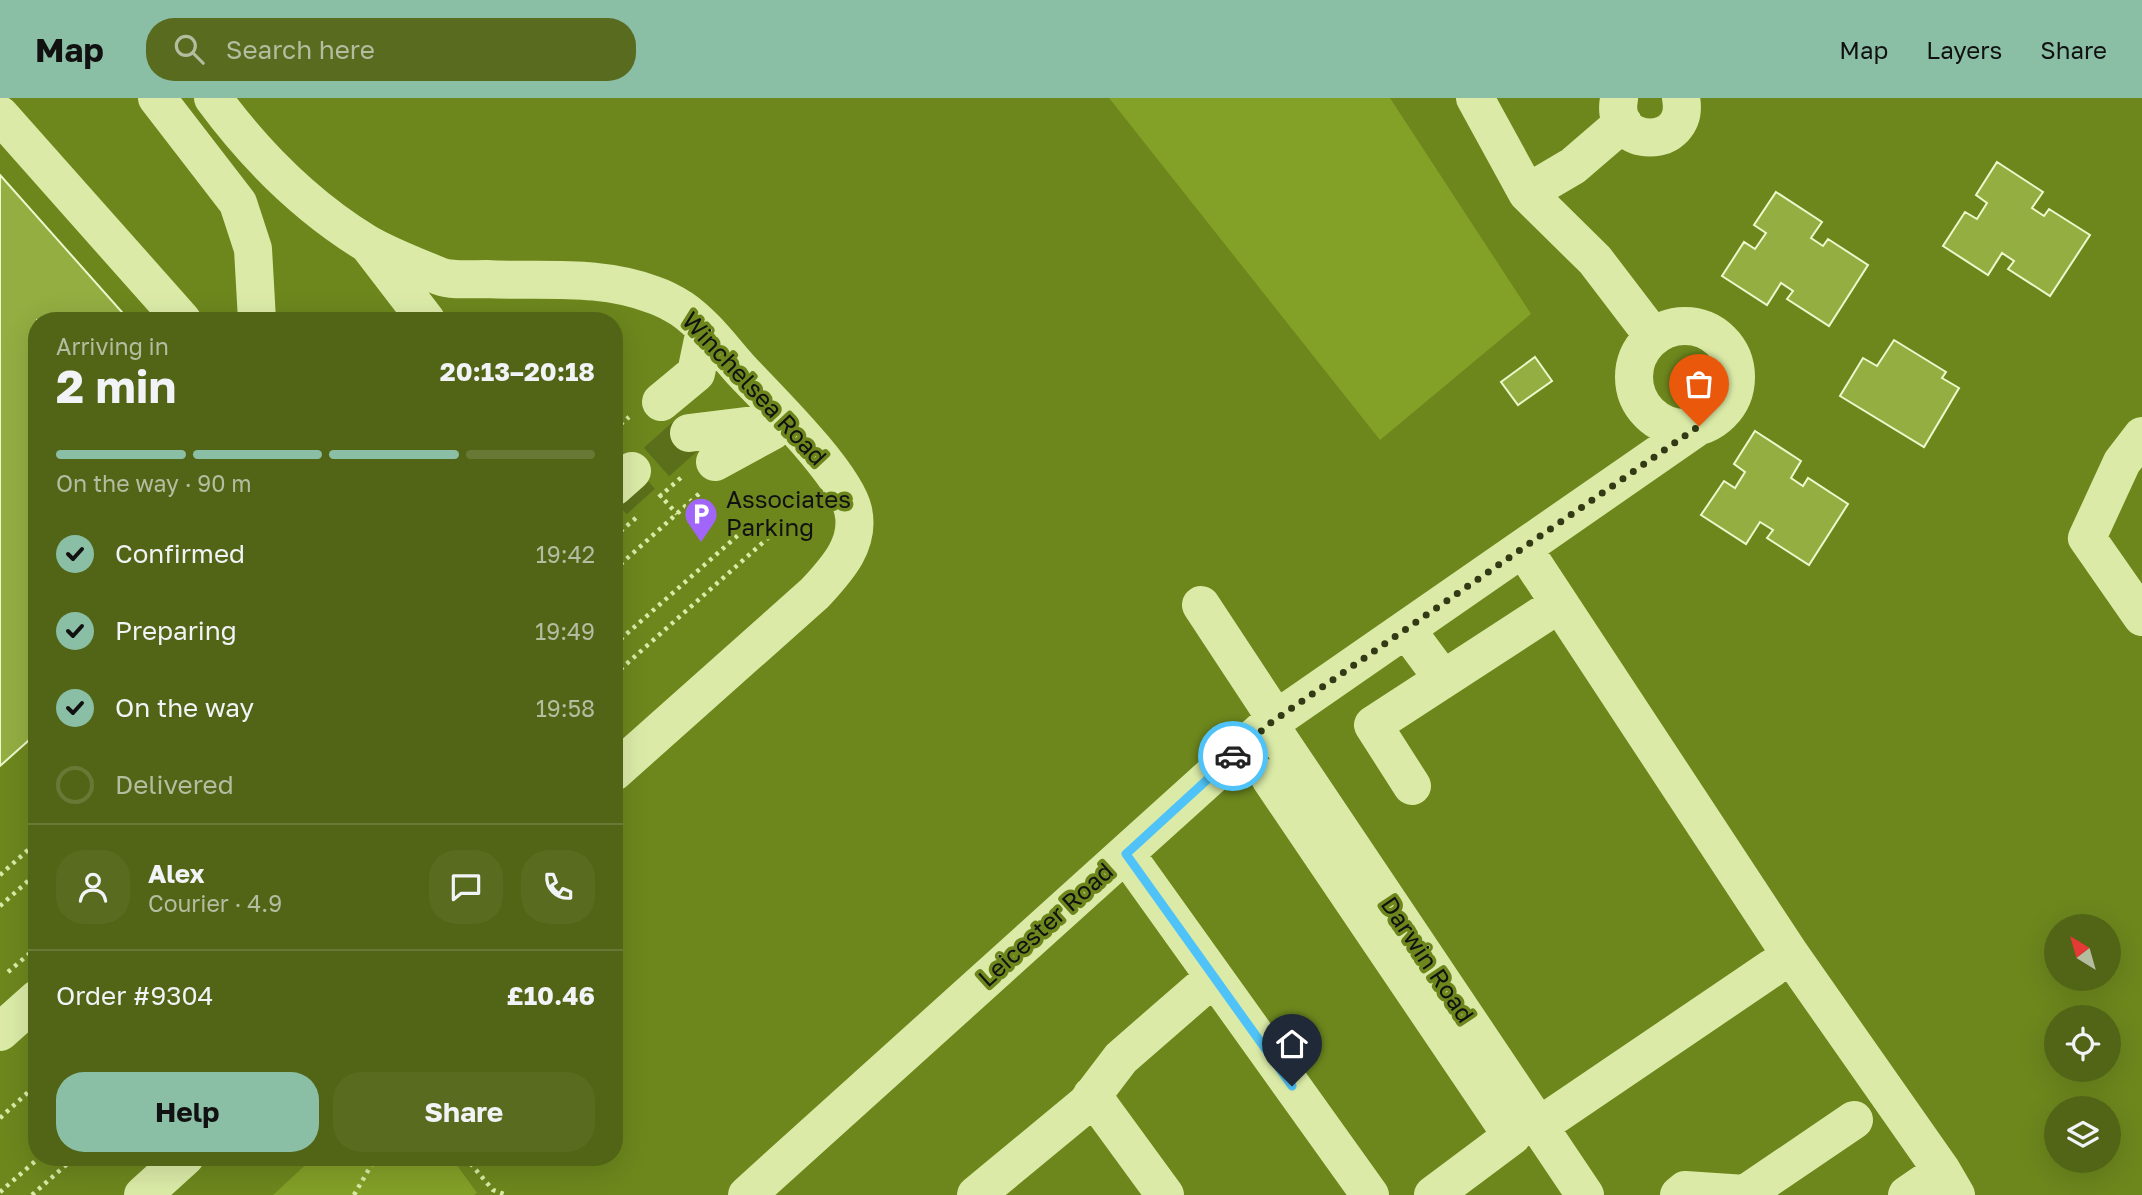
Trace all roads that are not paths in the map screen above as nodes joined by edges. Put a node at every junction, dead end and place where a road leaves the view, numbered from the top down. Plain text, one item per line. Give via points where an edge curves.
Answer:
1 (158, 98) edge
2 (213, 98) edge
3 (1475, 98) edge
4 (1681, 98) edge
5 (1621, 111) edge
6 (0, 115) edge
7 (1527, 193) junction
8 (367, 243) junction
9 (443, 278) junction
10 (175, 312) edge
11 (257, 312) edge
12 (419, 312) edge
13 (439, 312) edge
14 (705, 330) junction
15 (1653, 336) junction
16 (649, 405) road end
17 (789, 421) junction
18 (1699, 426) junction
19 (689, 433) tunnel mouth
20 (2142, 436) edge
21 (711, 474) road end
22 (1523, 548) junction
23 (1559, 604) junction
24 (1201, 605) dead end
25 (2142, 617) edge
26 (1406, 629) junction
27 (1443, 679) junction
28 (1272, 722) junction
29 (623, 764) edge
30 (1270, 778) dead end
31 (1412, 786) dead end
32 (1305, 803) junction
33 (1126, 854) junction
34 (1772, 968) dead end
35 (1214, 977) junction
36 (28, 1007) edge
37 (0, 1032) edge
38 (1092, 1095) junction
39 (1854, 1120) dead end
40 (1525, 1131) junction
41 (175, 1166) edge
42 (1949, 1183) edge
43 (143, 1195) edge
44 (747, 1195) edge
45 (976, 1195) edge
46 (1165, 1195) edge
47 (1370, 1195) edge
48 (1433, 1195) edge
49 (1585, 1195) edge
50 (1679, 1195) edge
51 (1908, 1195) edge

1 - 11 street via 238,203 253,249
2 - 8 street, Winchelsea Road via 272,169
3 - 7 street
4 - 5 street via 1681,117 1667,134 1647,139 1638,136
5 - 7 street via 1573,166
6 - 10 street
7 - 15 street via 1595,260
8 - 9 street, Winchelsea Road
8 - 12 street
9 - 13 street
9 - 14 street, Winchelsea Road via 613,283 655,295 683,310
14 - 16 street via 696,373
14 - 17 street, Winchelsea Road
15 - 18 street via 1634,366 1639,401 1649,415 1664,424
15 - 18 street via 1686,325 1702,328 1727,348 1734,362 1733,394 1726,408
17 - 19 street
17 - 21 street
17 - 29 street, Winchelsea Road via 842,487 853,510 853,536 839,566 805,602
18 - 22 street, Leicester Road
20 - 25 street via 2122,463 2087,538
22 - 23 street
22 - 26 street, Leicester Road
23 - 27 street
23 - 42 street via 1790,954
24 - 28 street, Darwin Road
26 - 27 street
26 - 28 street, Leicester Road
27 - 31 street via 1373,725
28 - 32 street, Darwin Road
28 - 33 street, Leicester Road
30 - 32 street
32 - 40 street, Darwin Road
33 - 35 street
33 - 44 street, Leicester Road
34 - 40 street
35 - 38 street via 1121,1058
35 - 47 street
36 - 37 street
38 - 45 street
38 - 46 street
39 - 50 street via 1745,1194 1685,1190
40 - 48 street
40 - 49 street, Darwin Road
41 - 43 street
42 - 51 street

